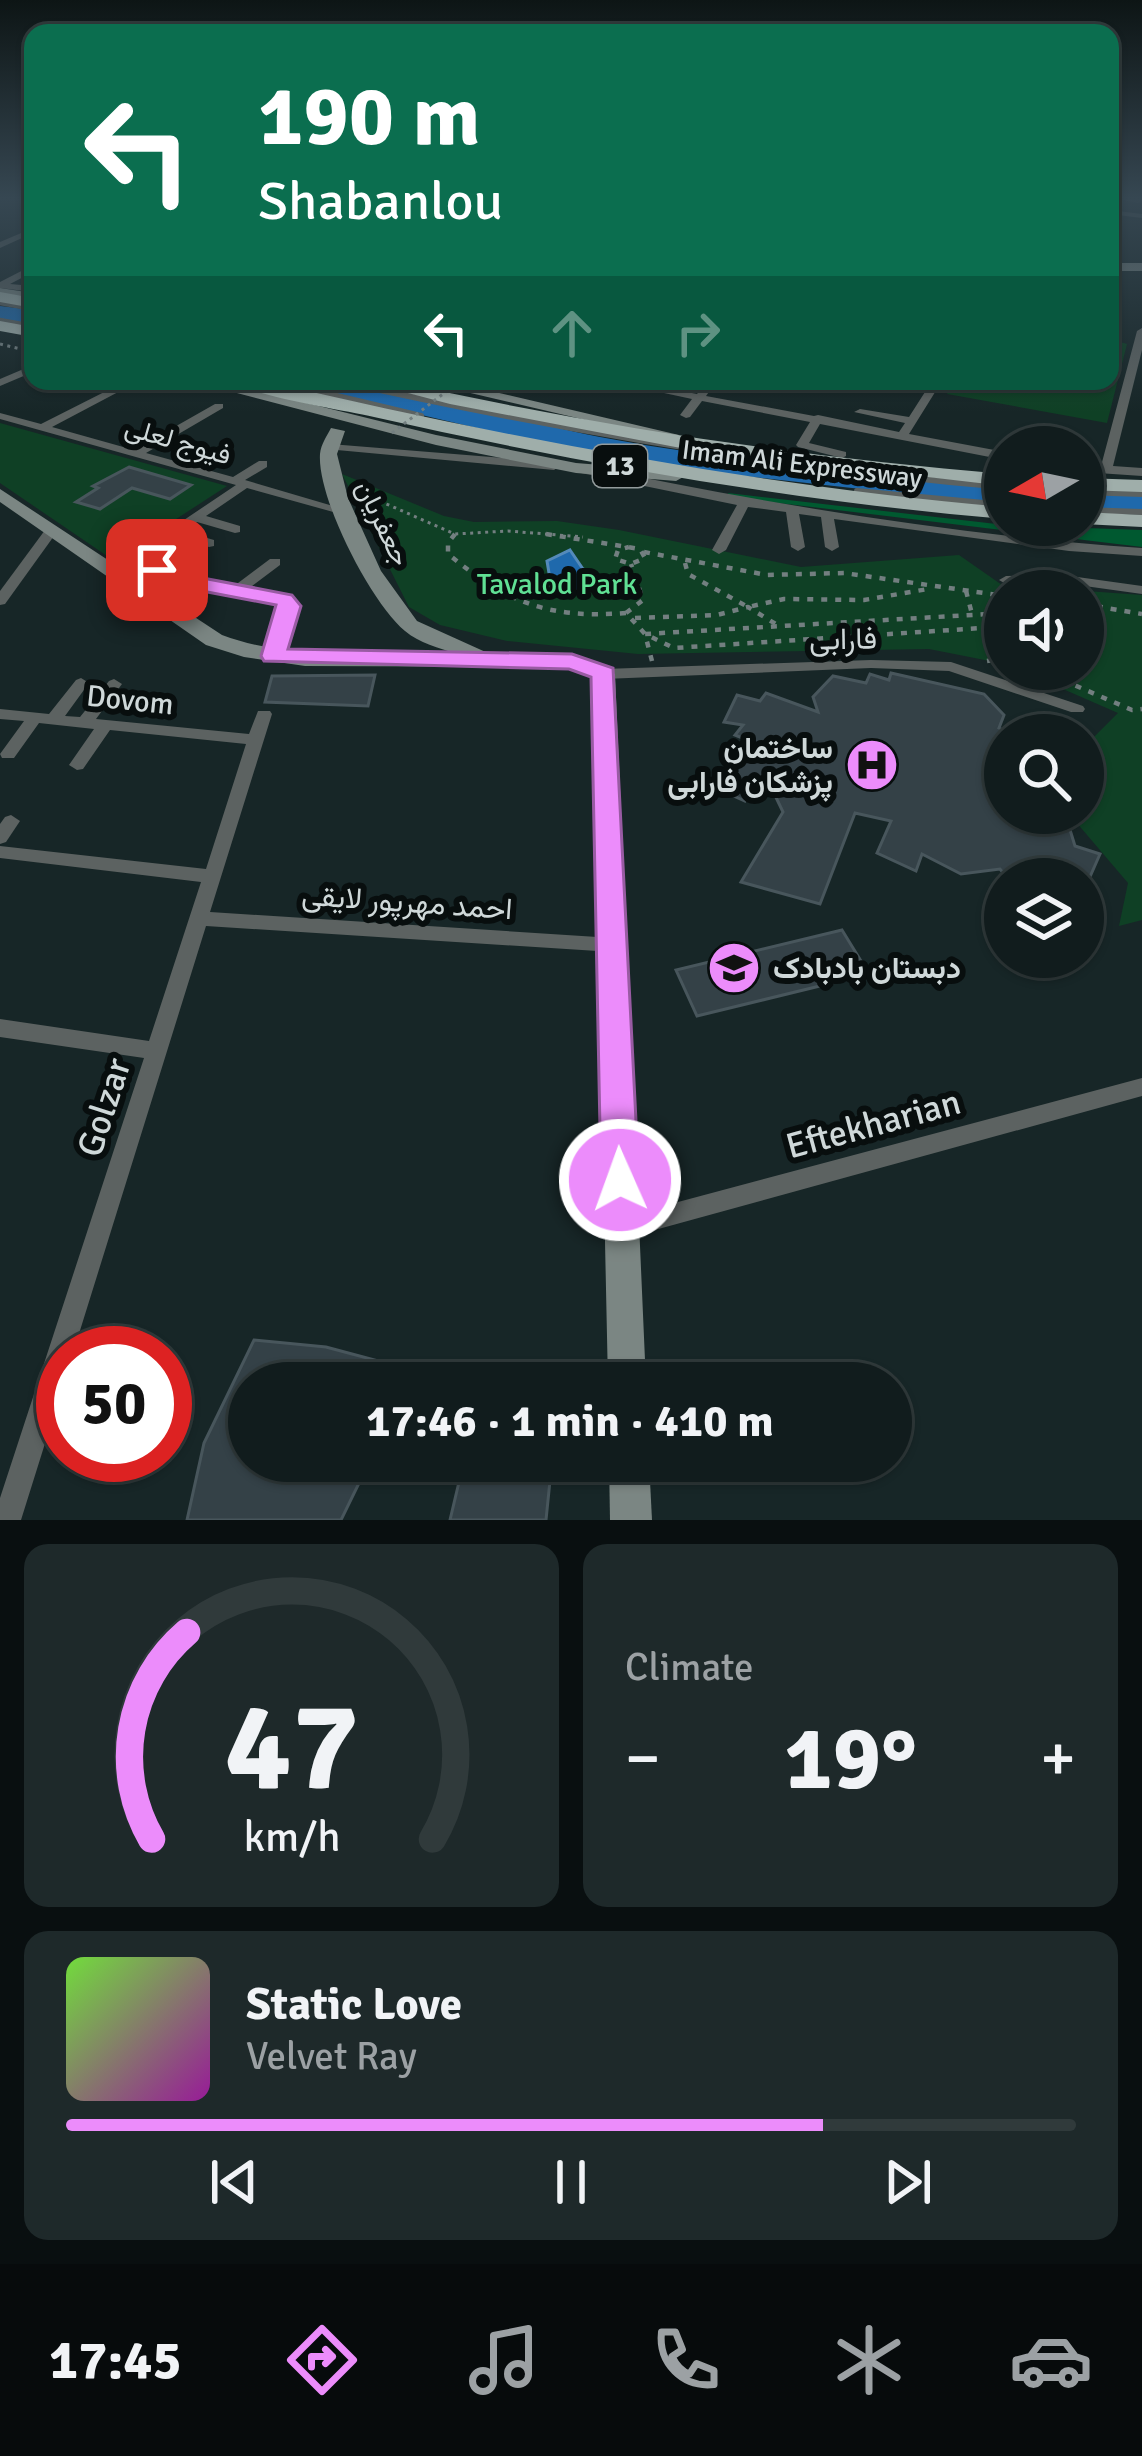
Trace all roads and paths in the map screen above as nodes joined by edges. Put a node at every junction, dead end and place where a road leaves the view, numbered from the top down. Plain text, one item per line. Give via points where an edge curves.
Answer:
1 (1142, 331) edge
2 (1136, 380) edge
3 (116, 390) edge
4 (235, 390) edge
5 (279, 390) edge
6 (312, 390) edge
7 (382, 390) edge
8 (414, 390) edge
9 (448, 390) edge
10 (469, 390) edge
11 (662, 390) edge
12 (705, 390) edge
13 (931, 390) edge
14 (700, 397) junction
15 (219, 406) dead end
16 (320, 411) junction
17 (860, 412) dead end
18 (0, 416) edge
19 (686, 416) dead end
20 (818, 418) junction
21 (41, 428) junction
22 (908, 428) junction
23 (390, 431) junction
24 (333, 439) junction
25 (984, 450) edge
26 (135, 454) junction
27 (842, 454) dead end
28 (785, 459) junction
29 (262, 464) dead end
30 (576, 468) junction
31 (1106, 470) joint
32 (1142, 472) edge
33 (676, 476) junction
34 (332, 479) junction
35 (984, 481) edge
36 (984, 482) edge
37 (239, 483) junction
38 (1104, 489) edge
39 (1142, 490) edge
40 (0, 494) edge
41 (292, 497) junction
42 (744, 503) junction
43 (984, 506) edge
44 (984, 507) edge
45 (792, 509) junction
46 (344, 511) junction
47 (827, 513) junction
48 (1104, 514) edge
49 (1142, 516) edge
50 (196, 517) junction
51 (53, 529) junction
52 (235, 529) dead end
53 (173, 532) junction
54 (455, 534) junction
55 (209, 543) dead end
56 (629, 547) junction
57 (832, 547) dead end
58 (1069, 547) junction
59 (798, 548) dead end
60 (719, 550) dead end
61 (644, 552) junction
62 (1142, 552) edge
63 (686, 561) junction
64 (275, 562) dead end
65 (632, 567) junction
66 (1065, 570) edge
67 (1104, 585) edge
68 (934, 588) junction
69 (238, 590) junction
70 (984, 590) edge
71 (1142, 590) edge
72 (966, 592) junction
73 (0, 602) edge
74 (748, 607) junction
75 (1104, 608) edge
76 (626, 613) junction
77 (972, 614) junction
78 (982, 614) joint
79 (1142, 614) edge
80 (635, 619) junction
81 (779, 626) junction
82 (982, 628) joint
83 (415, 629) junction
84 (645, 634) junction
85 (273, 656) junction
86 (406, 659) junction
87 (493, 659) junction
88 (655, 672) junction
89 (604, 674) junction
90 (81, 683) dead end
91 (114, 684) dead end
92 (1086, 690) edge
93 (1077, 709) dead end
94 (1142, 712) edge
95 (264, 714) dead end
96 (0, 715) edge
97 (44, 719) junction
98 (84, 723) junction
99 (105, 725) junction
100 (254, 740) junction
101 (8, 754) dead end
102 (76, 765) dead end
103 (0, 852) edge
104 (211, 876) junction
105 (198, 918) junction
106 (613, 946) junction
107 (0, 1028) edge
108 (156, 1051) junction
109 (1142, 1088) edge
110 (622, 1228) junction
111 (626, 1362) edge
112 (630, 1482) edge
113 (7, 1520) edge
114 (631, 1520) edge

1 - 2 street
2 - 31 street
3 - 21 street
4 - 16 main road
5 - 33 highway, Imam Ali Expressway / 13
6 - 43 lane via 647,463
7 - 36 lane via 657,448 820,471
8 - 28 highway, Imam Ali Expressway / 13
9 - 23 path, bridge
10 - 28 main road
11 - 14 street
12 - 14 street
13 - 22 street
14 - 19 street
14 - 20 street
15 - 26 street
16 - 23 main road
16 - 24 main road
17 - 22 street
18 - 21 street, فیوج لعلی
20 - 22 street
20 - 27 street via 802,446
21 - 26 street, فیوج لعلی
22 - 25 street
23 - 24 main road
23 - 30 main road
24 - 30 street
24 - 34 main road, جعفریان
26 - 37 street, فیوج لعلی
28 - 35 highway, Imam Ali Expressway / 13
29 - 37 street
30 - 33 main road
30 - 42 street
31 - 32 street
33 - 44 highway, Imam Ali Expressway / 13
34 - 41 street via 320,492
34 - 46 main road, جعفریان
34 - 54 path
37 - 41 street, فیوج لعلی
37 - 50 street
38 - 39 highway
40 - 51 main road
41 - 46 street, فیوج لعلی
42 - 45 street
42 - 60 street
45 - 47 street
45 - 59 street
46 - 83 main road, جعفریان via 397,611
47 - 57 street
47 - 58 street
48 - 49 highway
50 - 52 street
50 - 53 street
51 - 73 street
51 - 85 main road via 214,640
53 - 55 street
53 - 69 street via 133,559 181,580
54 - 56 path via 508,531
54 - 76 path via 448,554 524,606 570,618
56 - 61 path
56 - 65 path via 614,556
58 - 62 street
58 - 66 street
61 - 63 path
61 - 65 path
63 - 68 path
63 - 74 path via 688,574
64 - 69 street
65 - 76 path via 639,606
67 - 71 street
68 - 72 path
68 - 74 path via 888,599 791,597
69 - 85 street via 290,606
70 - 72 path
72 - 77 path
74 - 80 path
74 - 81 path
75 - 79 path
76 - 80 path
77 - 78 path
77 - 81 path
78 - 82 path
80 - 84 path
81 - 84 path
82 - 84 path via 674,648
83 - 86 main road via 416,655
83 - 87 main road
84 - 88 path
85 - 86 main road
86 - 87 main road
87 - 89 main road via 572,661
88 - 89 street, فارابی
88 - 93 street, فارابی via 951,667
89 - 106 main road
90 - 97 street
91 - 98 street
92 - 94 path
95 - 100 street, Golzar
96 - 97 street, Dovom
97 - 98 street, Dovom
97 - 101 street
98 - 99 street, Dovom
99 - 100 street, Dovom
99 - 102 street
100 - 104 street, Golzar
103 - 104 street
104 - 105 street, Golzar
105 - 106 street, احمد مهرپور لایقی
105 - 108 street, Golzar
106 - 110 main road
107 - 108 street
108 - 113 street, Golzar
109 - 110 street, Eftekharian
110 - 111 main road
112 - 114 main road

